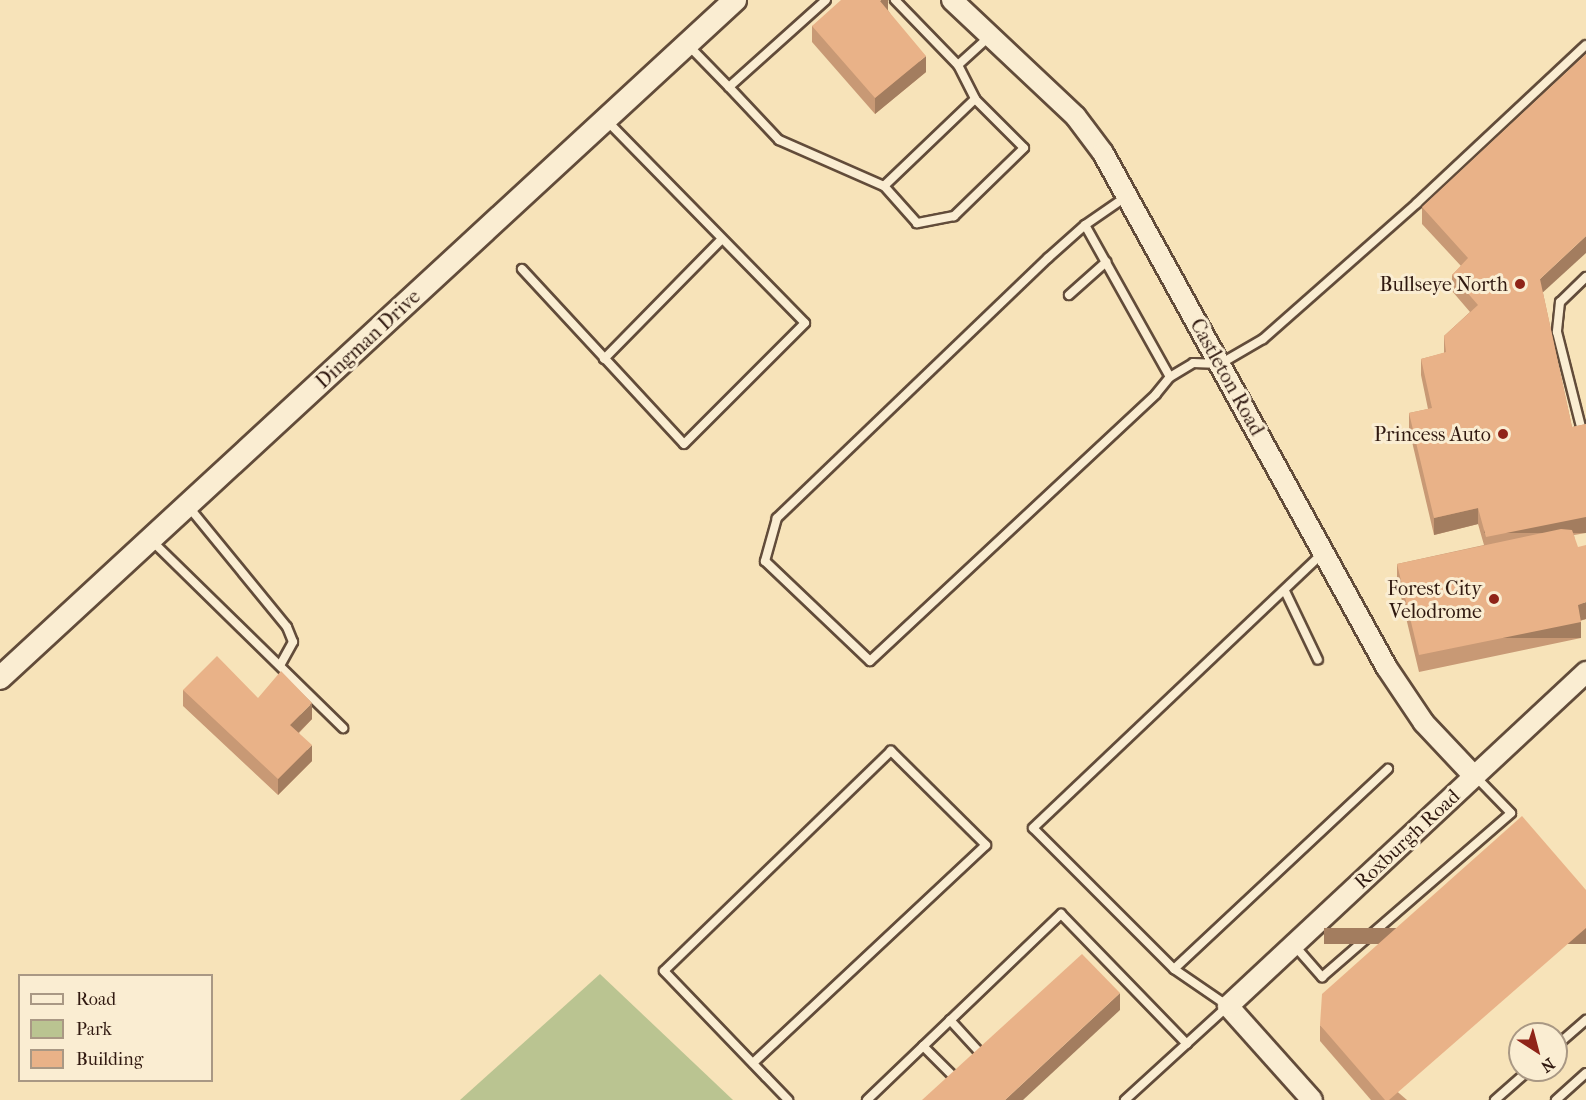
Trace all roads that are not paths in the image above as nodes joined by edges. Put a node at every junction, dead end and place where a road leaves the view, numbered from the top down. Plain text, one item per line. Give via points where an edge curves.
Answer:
1 (735, 0) edge
2 (826, 0) edge
3 (895, 0) edge
4 (952, 0) edge
5 (990, 36) junction
6 (687, 44) junction
7 (1586, 45) edge
8 (958, 65) junction
9 (729, 87) junction
10 (975, 99) junction
11 (605, 120) junction
12 (884, 186) junction
13 (1127, 196) junction
14 (1085, 225) junction
15 (721, 240) junction
16 (1106, 262) junction
17 (522, 269) dead end
18 (1586, 277) edge
19 (1069, 295) dead end
20 (604, 359) junction
21 (1220, 364) junction
22 (1170, 376) junction
23 (1586, 430) edge
24 (188, 506) junction
25 (151, 539) junction
26 (1325, 551) junction
27 (1285, 591) junction
28 (1318, 660) dead end
29 (280, 665) junction
30 (1586, 672) edge
31 (0, 678) edge
32 (343, 728) dead end
33 (1388, 769) dead end
34 (1474, 776) junction
35 (1511, 813) junction
36 (1519, 821) edge
37 (1294, 945) junction
38 (1174, 969) junction
39 (1228, 1006) junction
40 (950, 1020) junction
41 (1586, 1020) edge
42 (1568, 1036) edge
43 (1187, 1044) junction
44 (923, 1046) junction
45 (983, 1056) edge
46 (753, 1063) junction
47 (1586, 1073) edge
48 (957, 1080) edge
49 (1515, 1082) edge
50 (788, 1100) edge
51 (867, 1100) edge
52 (1125, 1100) edge
53 (1312, 1100) edge
54 (1495, 1100) edge
55 (1556, 1100) edge

1 - 6 main road, Dingman Drive
2 - 9 lane
3 - 8 lane
4 - 5 street, Castleton Road
5 - 8 lane
5 - 13 street, Castleton Road via 1076,117
6 - 9 lane
6 - 11 main road, Dingman Drive
7 - 21 lane via 1417,203 1263,339
8 - 10 lane
9 - 12 lane via 780,140
10 - 12 lane
10 - 12 lane via 1024,148 954,216 917,223
11 - 15 lane
11 - 24 main road, Dingman Drive
13 - 14 lane
13 - 21 street, Castleton Road
14 - 16 lane
14 - 22 lane via 777,518 765,561 870,661 1156,394
15 - 20 lane
15 - 20 lane via 805,323 684,444
16 - 19 lane
16 - 22 lane
17 - 20 lane
18 - 23 lane via 1560,302 1557,332 1582,431
21 - 22 lane via 1193,363
21 - 26 street, Castleton Road
24 - 25 main road, Dingman Drive
24 - 29 lane via 287,627 293,642
25 - 29 lane
25 - 31 main road, Dingman Drive
26 - 27 lane
26 - 34 street, Castleton Road via 1404,697
27 - 28 lane
27 - 38 lane via 1033,828
29 - 32 lane
30 - 34 street, Roxburgh Road
33 - 38 lane
34 - 35 lane
34 - 37 street, Roxburgh Road
35 - 36 lane
35 - 37 lane via 1323,976
37 - 39 street, Roxburgh Road
38 - 39 lane
39 - 43 lane
39 - 53 street
40 - 43 lane via 1061,914
40 - 44 lane
40 - 45 lane
41 - 42 lane
43 - 52 lane
44 - 48 lane
44 - 51 lane
46 - 46 lane via 664,971 891,751 986,845
46 - 50 lane
47 - 55 lane
49 - 54 lane

